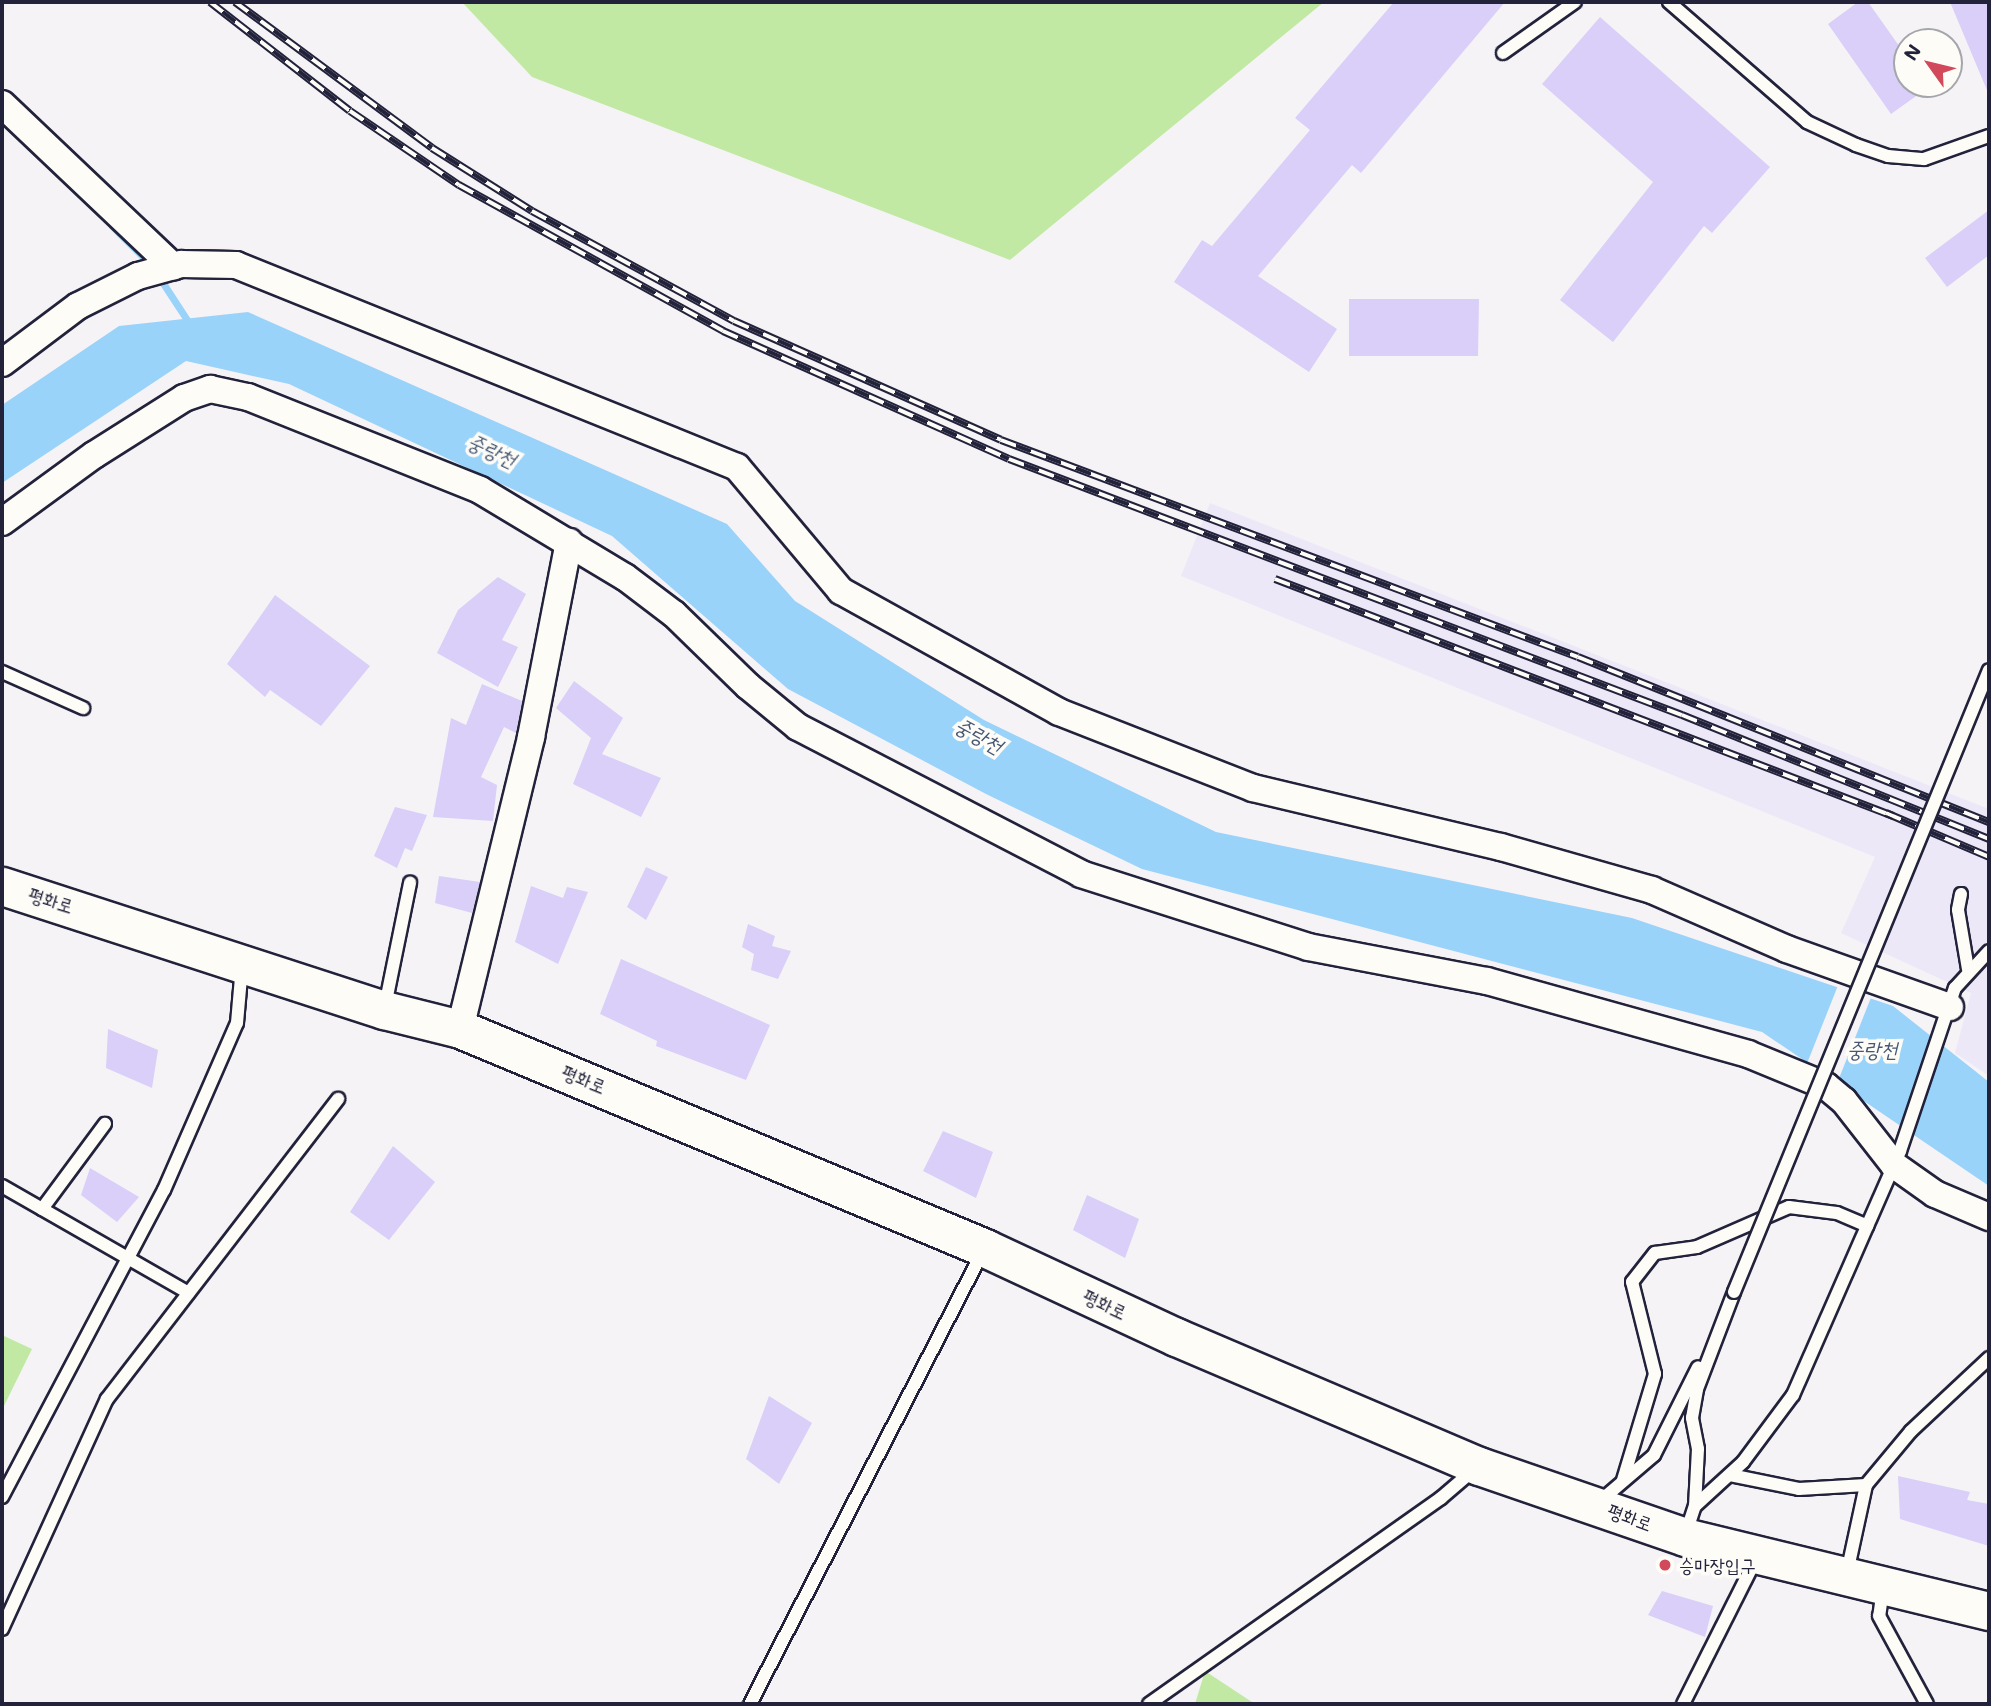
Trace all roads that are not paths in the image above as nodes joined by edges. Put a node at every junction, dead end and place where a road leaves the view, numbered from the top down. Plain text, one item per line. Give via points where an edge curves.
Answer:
1 (1575, 2) edge
2 (1669, 2) edge
3 (1503, 53) dead end
4 (2, 104) edge
5 (1989, 135) edge
6 (158, 270) junction
7 (2, 363) edge
8 (2, 522) edge
9 (569, 542) junction
10 (1989, 670) edge
11 (2, 672) edge
12 (83, 708) dead end
13 (411, 883) dead end
14 (2, 886) edge
15 (1961, 894) dead end
16 (1989, 951) edge
17 (243, 963) junction
18 (1968, 969) junction
19 (384, 1010) junction
20 (1947, 1013) junction
21 (460, 1029) junction
22 (338, 1099) dead end
23 (106, 1124) dead end
24 (1897, 1158) junction
25 (2, 1186) edge
26 (42, 1209) junction
27 (1989, 1217) edge
28 (1867, 1226) junction
29 (985, 1248) junction
30 (129, 1260) junction
31 (188, 1293) junction
32 (1710, 1349) junction
33 (1989, 1358) edge
34 (1479, 1466) junction
35 (1730, 1475) junction
36 (1623, 1480) junction
37 (1866, 1485) junction
38 (2, 1497) edge
39 (1596, 1505) junction
40 (1690, 1521) junction
41 (1758, 1557) junction
42 (1846, 1577) junction
43 (1884, 1585) junction
44 (1989, 1611) edge
45 (2, 1629) edge
46 (750, 1704) edge
47 (1149, 1704) edge
48 (1683, 1704) edge
49 (1927, 1704) edge

1 - 3 lane
2 - 5 lane via 1807,122 1856,145 1888,156 1924,159
4 - 6 street
6 - 7 street via 78,306
6 - 20 street via 236,265 737,467 841,592 1059,712 1162,755 1253,788 1501,847 1653,890
8 - 9 street via 94,455 184,398 210,389 248,397 480,490
9 - 21 street via 531,737
9 - 24 street via 674,614 748,687 798,727 1081,874 1308,947 1487,981 1748,1054 1826,1086
10 - 32 lane, bridge
11 - 12 lane
13 - 19 lane
14 - 17 main road, 평화로
15 - 18 lane via 1958,910
16 - 18 lane
17 - 19 main road, 평화로
17 - 30 lane via 237,1023
18 - 20 lane
19 - 21 main road, 평화로
20 - 24 lane
21 - 29 main road, 평화로
22 - 31 lane
23 - 26 lane
24 - 27 street via 1935,1194
24 - 28 lane
25 - 26 lane
26 - 30 lane
28 - 35 lane via 1793,1395
28 - 36 lane via 1837,1213 1789,1207 1697,1247 1655,1253 1632,1282 1655,1374
29 - 34 main road, 평화로 via 1176,1337
29 - 46 lane
30 - 31 lane
30 - 38 lane
31 - 45 lane via 107,1399
32 - 36 lane via 1654,1455
32 - 40 lane via 1692,1418 1699,1448
33 - 37 lane via 1911,1432
34 - 39 main road, 평화로
34 - 47 lane via 1441,1498
35 - 37 lane via 1799,1489
35 - 40 lane
36 - 39 lane
37 - 42 lane
39 - 40 main road, 평화로
40 - 41 main road, 평화로
41 - 42 main road, 평화로
41 - 48 lane
42 - 43 main road, 평화로
43 - 44 main road, 평화로
43 - 49 lane via 1879,1616

